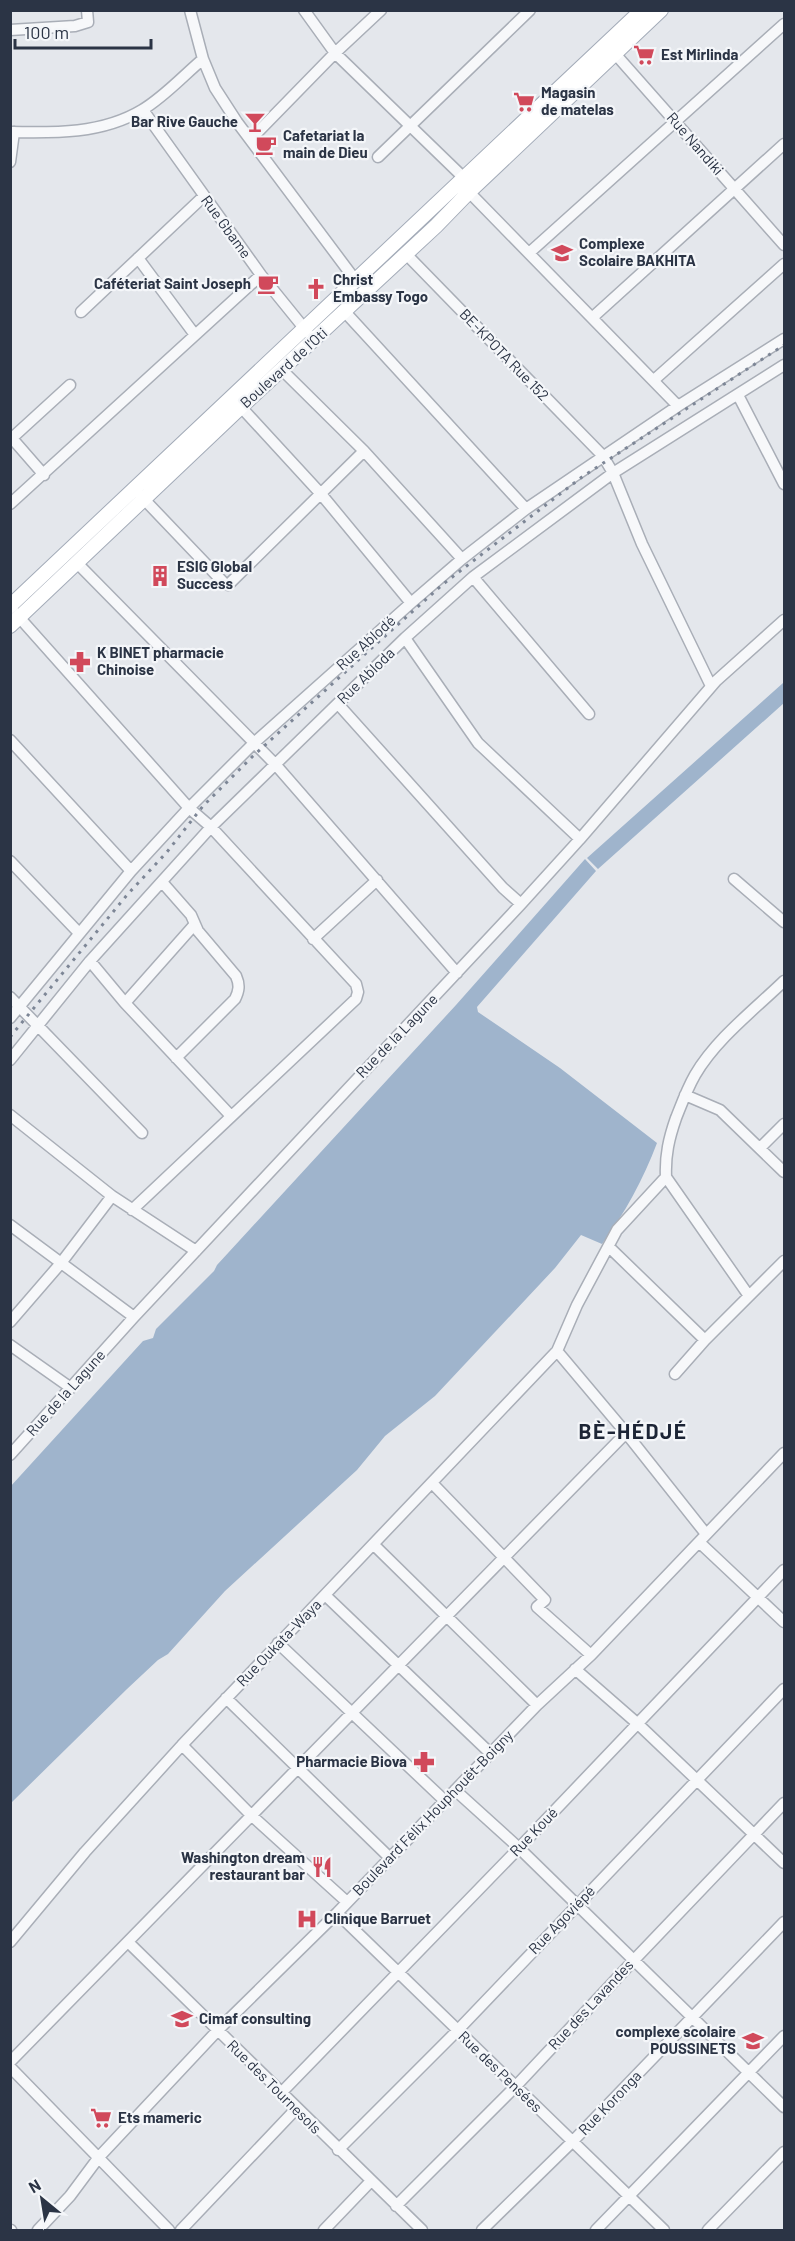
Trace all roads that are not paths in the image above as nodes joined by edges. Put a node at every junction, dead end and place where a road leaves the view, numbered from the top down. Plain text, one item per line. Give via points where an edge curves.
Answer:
1 (87, 10) edge
2 (190, 10) edge
3 (304, 10) edge
4 (381, 10) edge
5 (530, 10) edge
6 (642, 10) edge
7 (661, 10) edge
8 (784, 24) edge
9 (10, 30) edge
10 (610, 49) junction
11 (335, 53) junction
12 (202, 59) junction
13 (142, 110) junction
14 (675, 122) junction
15 (410, 125) junction
16 (12, 132) edge
17 (251, 139) junction
18 (784, 144) edge
19 (378, 157) dead end
20 (10, 162) edge
21 (466, 185) junction
22 (735, 189) junction
23 (204, 196) junction
24 (784, 245) edge
25 (528, 253) junction
26 (406, 254) junction
27 (138, 258) junction
28 (784, 264) edge
29 (261, 275) junction
30 (356, 280) junction
31 (81, 312) dead end
32 (345, 312) junction
33 (593, 317) junction
34 (304, 329) junction
35 (195, 335) junction
36 (784, 339) edge
37 (314, 341) junction
38 (784, 365) edge
39 (282, 369) junction
40 (654, 380) junction
41 (70, 385) dead end
42 (738, 395) junction
43 (678, 406) junction
44 (241, 407) junction
45 (11, 437) edge
46 (364, 451) junction
47 (603, 456) junction
48 (613, 473) junction
49 (44, 475) junction
50 (784, 484) edge
51 (134, 488) junction
52 (321, 494) junction
53 (144, 499) junction
54 (10, 504) edge
55 (526, 509) junction
56 (462, 559) junction
57 (78, 564) junction
58 (473, 577) junction
59 (411, 603) junction
60 (13, 614) edge
61 (784, 620) edge
62 (405, 638) junction
63 (711, 686) junction
64 (338, 704) junction
65 (589, 714) dead end
66 (10, 740) edge
67 (254, 743) junction
68 (275, 764) junction
69 (189, 808) junction
70 (211, 827) junction
71 (580, 839) junction
72 (10, 861) edge
73 (131, 871) junction
74 (734, 879) dead end
75 (376, 880) junction
76 (162, 882) junction
77 (522, 904) junction
78 (784, 922) edge
79 (195, 924) junction
80 (79, 933) junction
81 (313, 939) junction
82 (90, 961) junction
83 (457, 973) junction
84 (784, 981) edge
85 (10, 997) edge
86 (125, 1003) junction
87 (19, 1006) junction
88 (10, 1018) edge
89 (39, 1024) junction
90 (176, 1058) junction
91 (10, 1060) edge
92 (685, 1095) junction
93 (10, 1115) edge
94 (231, 1116) junction
95 (784, 1124) edge
96 (142, 1133) dead end
97 (760, 1148) junction
98 (784, 1172) edge
99 (666, 1177) junction
100 (112, 1196) junction
101 (132, 1210) junction
102 (10, 1225) edge
103 (609, 1247) junction
104 (196, 1251) junction
105 (784, 1261) edge
106 (61, 1263) junction
107 (749, 1296) junction
108 (134, 1317) junction
109 (10, 1322) edge
110 (705, 1340) junction
111 (10, 1345) edge
112 (557, 1351) junction
113 (675, 1374) dead end
114 (71, 1388) junction
115 (626, 1433) junction
116 (784, 1453) edge
117 (10, 1455) edge
118 (433, 1484) junction
119 (702, 1538) junction
120 (374, 1545) junction
121 (503, 1558) junction
122 (784, 1570) edge
123 (325, 1595) junction
124 (758, 1597) junction
125 (447, 1615) junction
126 (784, 1622) edge
127 (278, 1643) junction
128 (591, 1655) junction
129 (399, 1665) junction
130 (575, 1669) junction
131 (784, 1689) edge
132 (226, 1698) junction
133 (537, 1705) junction
134 (351, 1714) junction
135 (638, 1724) junction
136 (182, 1745) junction
137 (490, 1753) junction
138 (298, 1768) junction
139 (696, 1779) junction
140 (455, 1790) junction
141 (444, 1800) junction
142 (784, 1803) edge
143 (251, 1815) junction
144 (755, 1833) junction
145 (519, 1848) junction
146 (389, 1857) junction
147 (784, 1863) edge
148 (347, 1902) junction
149 (577, 1904) junction
150 (337, 1913) junction
151 (784, 1922) edge
152 (10, 1942) edge
153 (128, 1942) junction
154 (634, 1960) junction
155 (398, 1972) junction
156 (693, 2017) junction
157 (218, 2031) junction
158 (457, 2031) junction
159 (784, 2036) edge
160 (10, 2062) edge
161 (10, 2067) edge
162 (750, 2072) junction
163 (515, 2087) junction
164 (282, 2093) junction
165 (784, 2107) edge
166 (296, 2109) junction
167 (573, 2141) junction
168 (338, 2150) junction
169 (784, 2152) edge
170 (99, 2157) junction
171 (371, 2181) junction
172 (630, 2197) junction
173 (396, 2206) junction
174 (42, 2229) edge
175 (169, 2230) edge
176 (181, 2230) edge
177 (324, 2230) edge
178 (422, 2230) edge
179 (482, 2230) edge
180 (596, 2230) edge
181 (664, 2230) edge
182 (708, 2230) edge

1 - 9 street via 88,21 75,26
2 - 12 street
3 - 11 street
4 - 11 street
5 - 15 street
6 - 10 main road, Boulevard de l'Oti
7 - 10 main road, Boulevard de l'Oti
8 - 14 street
10 - 14 street, Rue Nandiki
10 - 21 main road, Boulevard de l'Oti
11 - 15 street
11 - 17 street
12 - 13 street
12 - 17 street via 215,88
13 - 16 street via 84,131
13 - 23 street, Rue Gbame
14 - 22 street, Rue Nandiki
14 - 25 street
15 - 19 street
15 - 21 street
16 - 20 street
17 - 30 street
18 - 22 street
21 - 25 street
21 - 26 main road, Boulevard de l'Oti
21 - 30 main road, Boulevard de l'Oti
22 - 24 street, Rue Nandiki
22 - 33 street
23 - 27 street
23 - 29 street, Rue Gbame
25 - 33 street
26 - 32 main road, Boulevard de l'Oti
26 - 47 street, BE-KPOTA Rue 152
27 - 31 street
27 - 35 street
28 - 40 street
29 - 34 street, Rue Gbame
29 - 35 street
30 - 34 main road, Boulevard de l'Oti
32 - 37 main road, Boulevard de l'Oti
32 - 55 street
33 - 40 street
34 - 37 street, Rue Gbame
34 - 51 main road, Boulevard de l'Oti
35 - 49 street
36 - 43 street, Rue Ablodé
37 - 39 main road, Boulevard de l'Oti
38 - 42 street, Rue Abloda
39 - 44 main road, Boulevard de l'Oti
39 - 46 street
40 - 43 street
41 - 45 street
42 - 48 street, Rue Abloda
42 - 50 street
43 - 47 street, Rue Ablodé
44 - 52 street
44 - 53 main road, Boulevard de l'Oti
45 - 49 street
46 - 52 street
46 - 56 street
47 - 48 street, BE-KPOTA Rue 152
47 - 55 street, Rue Ablodé
48 - 58 street, Rue Abloda
48 - 63 street, BE-KPOTA Rue 152 via 642,544
49 - 54 street
51 - 53 street
51 - 60 main road, Boulevard de l'Oti
52 - 53 street via 228,585
52 - 59 street
53 - 57 main road, Boulevard de l'Oti
55 - 56 street, Rue Ablodé
56 - 59 street, Rue Ablodé
57 - 60 main road, Boulevard de l'Oti
57 - 67 street
58 - 62 street, Rue Abloda
58 - 65 street
59 - 67 street, Rue Ablodé
60 - 69 street
61 - 63 street, Rue de la Lagune
62 - 64 street, Rue Abloda
62 - 71 street via 478,743
63 - 71 street, Rue de la Lagune
64 - 68 street, Rue Abloda
64 - 77 street via 503,888
66 - 73 street
67 - 68 street
67 - 69 street, Rue Ablodé
68 - 70 street, Rue Abloda
68 - 75 street
69 - 70 street
69 - 73 street, Rue Ablodé
70 - 76 street, Rue Abloda
70 - 81 street
71 - 77 street, Rue de la Lagune
72 - 80 street
73 - 80 street, Rue Ablodé
74 - 78 street
75 - 81 street
75 - 83 street
76 - 79 street
76 - 82 street, Rue Abloda
77 - 83 street, Rue de la Lagune
79 - 86 street
79 - 90 street via 236,976 239,992
80 - 87 street, Rue Ablodé
81 - 94 street via 356,984 356,999
82 - 86 street
82 - 89 street, Rue Abloda
83 - 104 street, Rue de la Lagune
84 - 92 street via 708,1056
85 - 87 street
86 - 90 street
87 - 88 street, Rue Ablodé
87 - 89 street
89 - 91 street, Rue Abloda
89 - 96 street
90 - 94 street
92 - 97 street via 720,1110
92 - 99 street via 665,1156
93 - 100 street
94 - 101 street
95 - 97 street
97 - 98 street
99 - 103 street, Rue Oukata-Waya via 617,1230
99 - 107 street
100 - 101 street
100 - 106 street
101 - 104 street
102 - 106 street
103 - 110 street
103 - 112 street, Rue Oukata-Waya
104 - 108 street, Rue de la Lagune
105 - 107 street
106 - 108 street
106 - 109 street
107 - 110 street
108 - 114 street, Rue de la Lagune
110 - 113 street
111 - 114 street
112 - 115 street
112 - 118 street, Rue Oukata-Waya
114 - 117 street, Rue de la Lagune
115 - 119 street
115 - 121 street
116 - 119 street, Boulevard Félix Houphouët-Boigny
118 - 120 street, Rue Oukata-Waya
118 - 121 street
119 - 124 street
119 - 128 street, Boulevard Félix Houphouët-Boigny
120 - 123 street, Rue Oukata-Waya
120 - 125 street
121 - 125 street
121 - 128 street via 545,1600 537,1607
122 - 124 street, Rue Koué
123 - 127 street, Rue Oukata-Waya
123 - 129 street
124 - 126 street
124 - 135 street, Rue Koué
125 - 129 street
125 - 133 street
127 - 132 street, Rue Oukata-Waya
127 - 134 street
128 - 130 street, Boulevard Félix Houphouët-Boigny
129 - 134 street
129 - 137 street
130 - 133 street, Boulevard Félix Houphouët-Boigny
130 - 135 street
131 - 139 street, Rue Agoviépé
132 - 136 street, Rue Oukata-Waya
132 - 138 street
133 - 137 street, Boulevard Félix Houphouët-Boigny
134 - 138 street
134 - 141 street
135 - 139 street
135 - 145 street, Rue Koué
136 - 143 street
136 - 152 street, Rue Oukata-Waya
137 - 140 street, Boulevard Félix Houphouët-Boigny
138 - 143 street
138 - 146 street
139 - 144 street
139 - 149 street, Rue Agoviépé
140 - 141 street, Boulevard Félix Houphouët-Boigny
140 - 145 street
141 - 146 street, Boulevard Félix Houphouët-Boigny
142 - 144 street, Rue des Lavandes
143 - 148 street
143 - 153 street
144 - 147 street
144 - 154 street, Rue des Lavandes
145 - 149 street
145 - 155 street, Rue Koué
146 - 148 street, Boulevard Félix Houphouët-Boigny
148 - 150 street, Boulevard Félix Houphouët-Boigny
149 - 154 street
149 - 158 street, Rue Agoviépé
150 - 155 street, Rue des Pensées
150 - 157 street, Boulevard Félix Houphouët-Boigny
151 - 156 street, Rue Koronga
153 - 157 street, Rue des Tournesols
153 - 160 street
154 - 156 street
154 - 163 street, Rue des Lavandes
155 - 158 street, Rue des Pensées
155 - 164 street, Rue Koué
156 - 162 street
156 - 167 street, Rue Koronga
157 - 164 street, Rue des Tournesols
157 - 170 street, Boulevard Félix Houphouët-Boigny
158 - 163 street, Rue des Pensées
158 - 168 street, Rue Agoviépé
159 - 162 street
161 - 170 street
162 - 165 street
162 - 172 street
163 - 167 street, Rue des Pensées
163 - 173 street, Rue des Lavandes
164 - 166 street, Rue des Tournesols
166 - 168 street, Rue des Tournesols
166 - 176 street
167 - 172 street, Rue des Pensées
167 - 179 street, Rue Koronga
168 - 171 street, Rue des Tournesols
169 - 182 street
170 - 174 street, Boulevard Félix Houphouët-Boigny
170 - 175 street
171 - 173 street, Rue des Tournesols
171 - 177 street
172 - 180 street
172 - 181 street, Rue des Pensées
173 - 178 street, Rue des Tournesols

